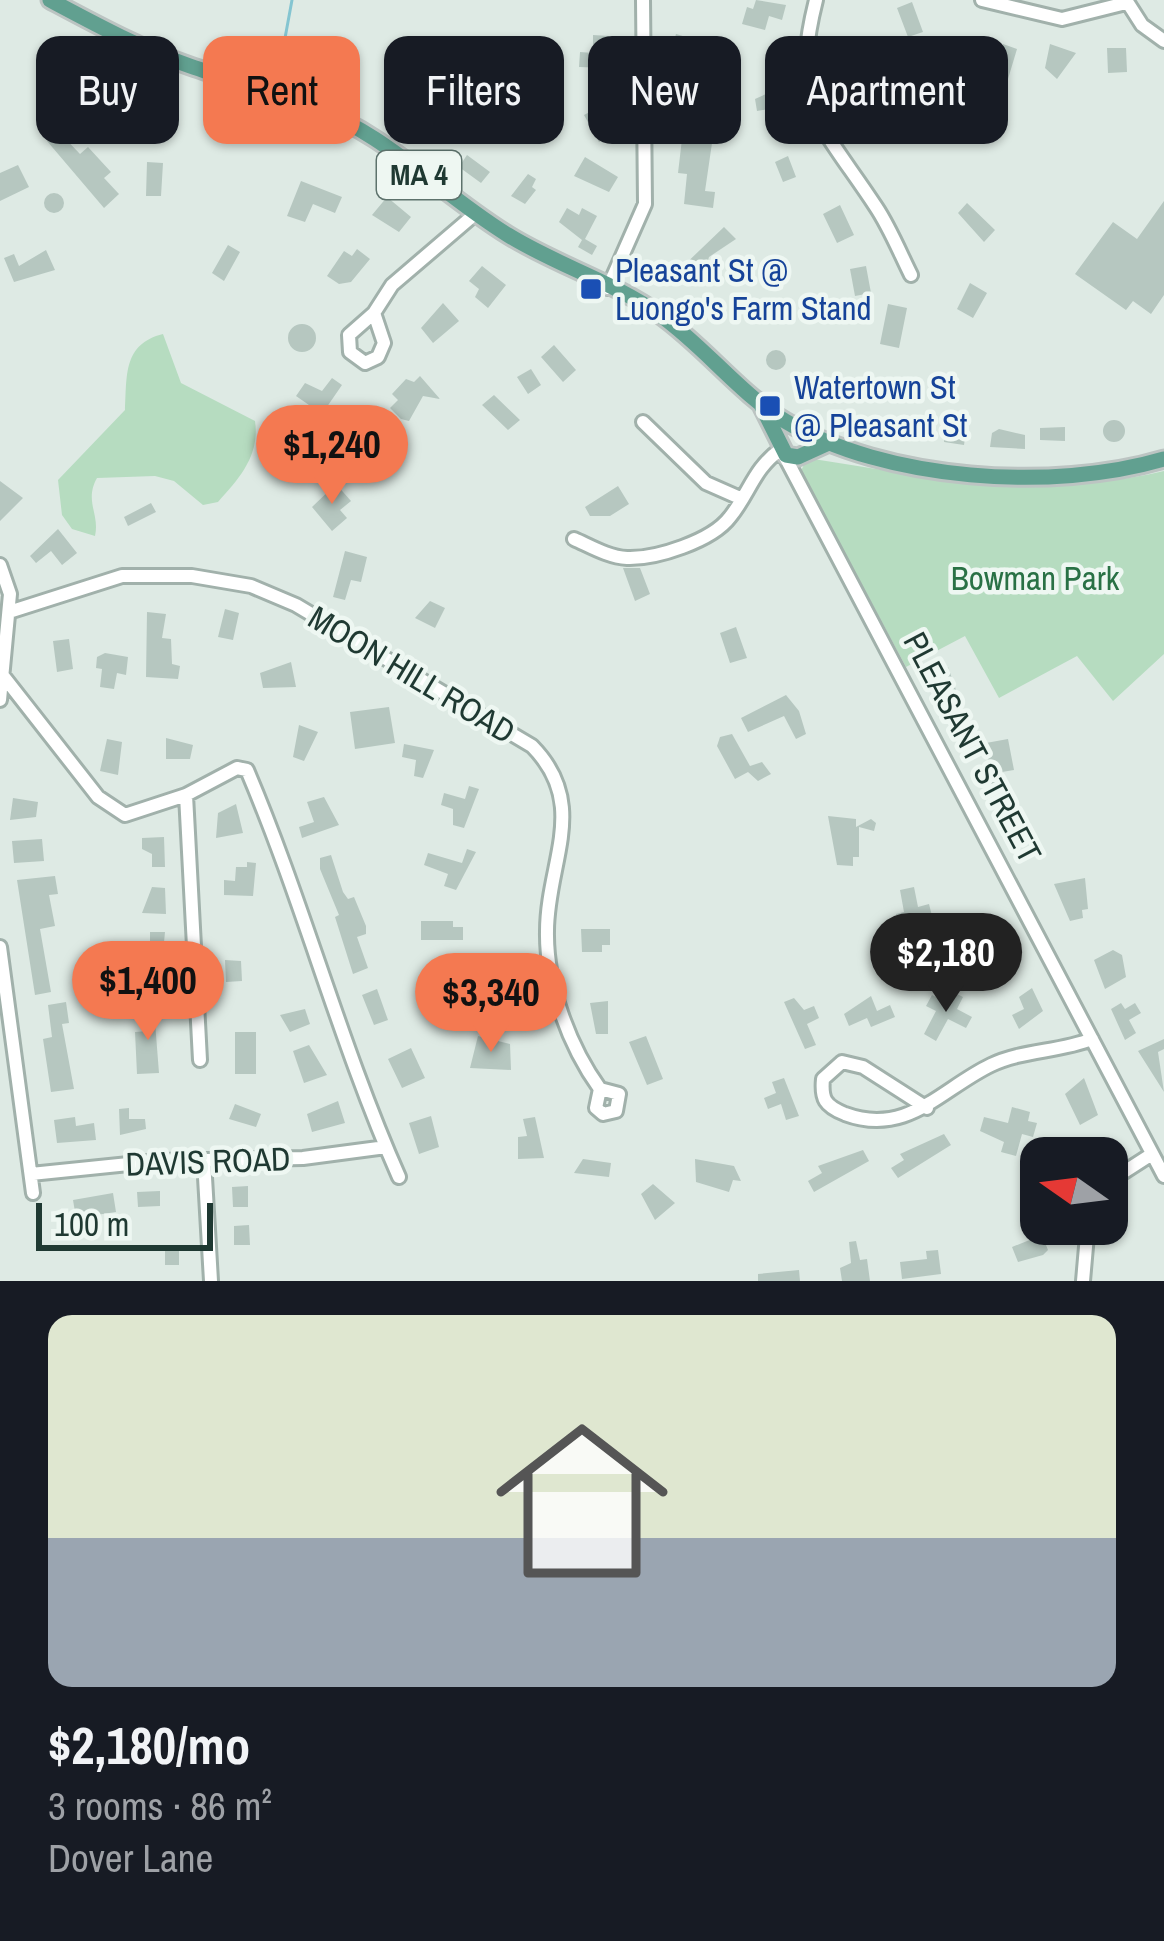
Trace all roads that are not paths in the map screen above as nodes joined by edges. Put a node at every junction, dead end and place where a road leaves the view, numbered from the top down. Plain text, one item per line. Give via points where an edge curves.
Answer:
1 (50, 0) edge
2 (643, 0) edge
3 (816, 0) edge
4 (982, 0) edge
5 (1126, 2) edge
6 (1164, 41) edge
7 (476, 214) junction
8 (911, 275) dead end
9 (608, 288) junction
10 (374, 313) dead end
11 (643, 422) dead end
12 (792, 447) junction
13 (1164, 459) edge
14 (740, 498) junction
15 (574, 538) dead end
16 (0, 565) edge
17 (9, 612) junction
18 (4, 677) junction
19 (0, 700) edge
20 (186, 795) junction
21 (0, 946) edge
22 (1092, 1039) junction
23 (200, 1060) dead end
24 (600, 1089) dead end
25 (927, 1108) junction
26 (386, 1147) junction
27 (1152, 1154) junction
28 (205, 1160) junction
29 (1128, 1170) edge
30 (31, 1174) junction
31 (399, 1177) dead end
32 (1164, 1177) edge
33 (33, 1193) dead end
34 (1086, 1245) edge
35 (211, 1281) edge
36 (1083, 1281) edge

1 - 7 main road, PLEASANT STREET / MA 4 via 148,49 322,111
2 - 9 street via 645,204
3 - 8 street via 804,57 813,112
4 - 5 street via 1062,19
5 - 6 street
7 - 9 main road, PLEASANT STREET / MA 4
7 - 10 street via 392,285
9 - 12 main road, PLEASANT STREET / MA 4 via 657,312 759,402
11 - 14 street via 706,483
12 - 13 main road via 831,442 881,457 1068,479
12 - 14 street via 763,462
12 - 22 street, PLEASANT STREET
14 - 15 street via 722,526 654,556 623,558
16 - 17 street
17 - 18 street
17 - 24 street, MOON HILL ROAD via 122,576 251,586 532,746 552,770 565,807 548,915 551,971
18 - 19 street
18 - 20 street via 112,809 140,814
20 - 23 street
20 - 26 street via 247,770
21 - 30 street
22 - 25 street via 990,1065
22 - 27 street, PLEASANT STREET
25 - 25 street via 889,1120 846,1114 828,1106 824,1079 842,1062 863,1067
26 - 28 street, DAVIS ROAD
26 - 31 street
27 - 29 street
27 - 32 street, PLEASANT STREET
28 - 30 street, DAVIS ROAD
28 - 35 street
30 - 33 street
34 - 36 street

